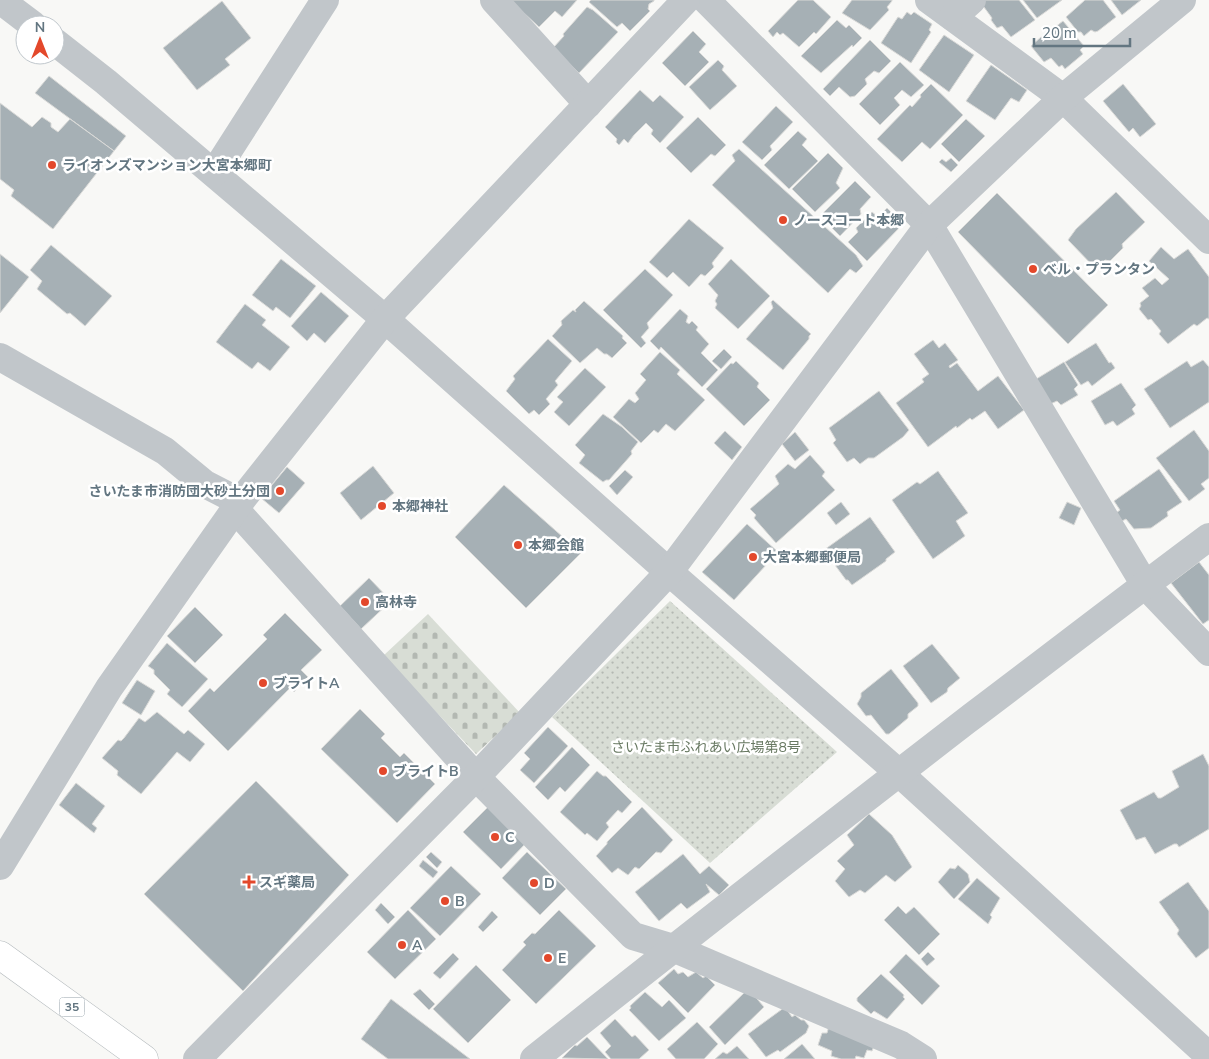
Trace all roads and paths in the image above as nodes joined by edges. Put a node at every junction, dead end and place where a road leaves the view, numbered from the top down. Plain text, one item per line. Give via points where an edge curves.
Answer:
1 (0, 0) edge
2 (325, 0) edge
3 (494, 0) edge
4 (686, 0) edge
5 (706, 0) edge
6 (929, 0) edge
7 (1182, 0) edge
8 (962, 8) edge
9 (20, 15) edge
10 (65, 50) edge
11 (1063, 98) junction
12 (588, 104) junction
13 (214, 174) junction
14 (929, 224) junction
15 (1209, 240) edge
16 (385, 319) junction
17 (0, 357) edge
18 (238, 505) junction
19 (1209, 538) edge
20 (669, 572) junction
21 (1145, 585) junction
22 (1209, 652) edge
23 (899, 773) junction
24 (476, 777) junction
25 (0, 866) edge
26 (673, 948) junction
27 (0, 955) edge
28 (903, 1054) edge
29 (1209, 1056) edge
30 (144, 1059) edge
31 (198, 1059) edge
32 (534, 1059) edge

1 - 9 street
2 - 13 street
3 - 12 street
4 - 12 street
5 - 14 street
6 - 8 street
7 - 11 street
8 - 11 street
10 - 13 street
11 - 14 street
11 - 15 street
12 - 16 street
13 - 16 street
14 - 20 street
14 - 21 street
16 - 18 street
16 - 20 street
17 - 18 street via 165,451 204,484
18 - 24 street
18 - 25 street via 109,688
19 - 21 street
20 - 23 street
20 - 24 street
21 - 22 street
21 - 23 street
23 - 26 street
23 - 29 street
24 - 26 street via 633,936
24 - 31 street
26 - 28 street
26 - 32 street
27 - 30 main road, 35

